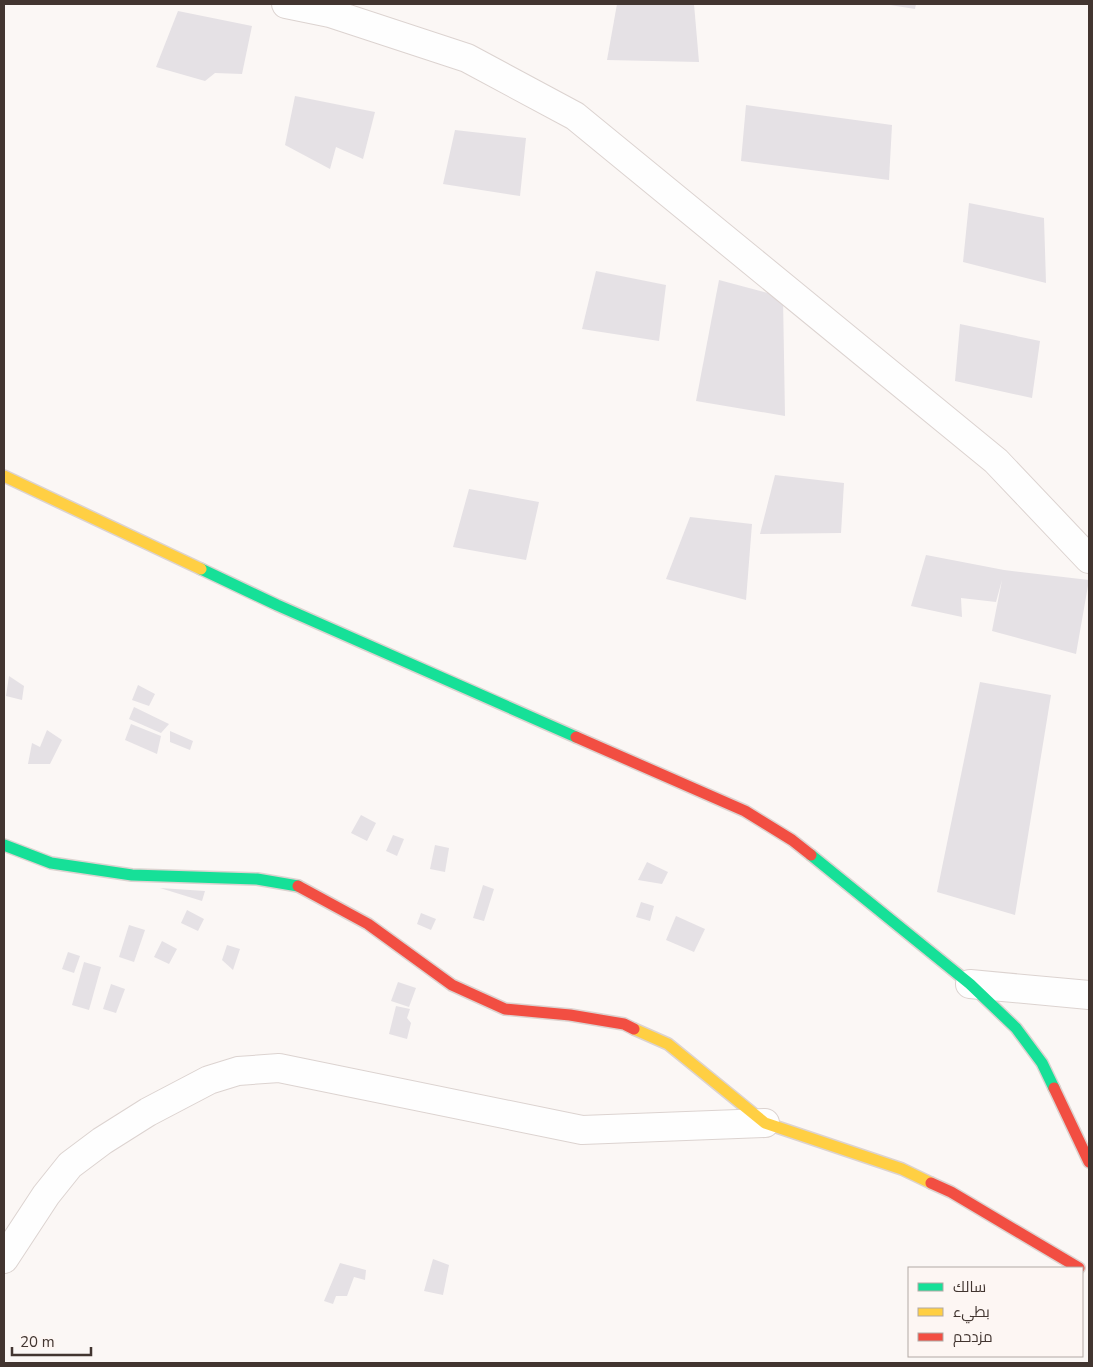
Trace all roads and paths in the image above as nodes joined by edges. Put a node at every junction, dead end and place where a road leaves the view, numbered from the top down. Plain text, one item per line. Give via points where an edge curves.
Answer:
1 (286, 4) edge
2 (4, 476) edge
3 (1089, 559) edge
4 (4, 845) edge
5 (970, 984) junction
6 (1089, 994) edge
7 (764, 1123) junction
8 (1089, 1162) edge
9 (4, 1259) edge
10 (1077, 1267) edge

1 - 3 street via 330,13 467,58 575,116 996,462
2 - 5 street via 278,605 745,811 792,840
4 - 7 street via 51,863 132,875 257,879 298,886 368,924 452,985 505,1009 624,1024 668,1044
5 - 6 street
5 - 8 street via 1016,1028 1042,1063
7 - 9 street via 582,1130 279,1068 238,1071 209,1080 148,1112 70,1164
7 - 10 street via 902,1169 951,1192

